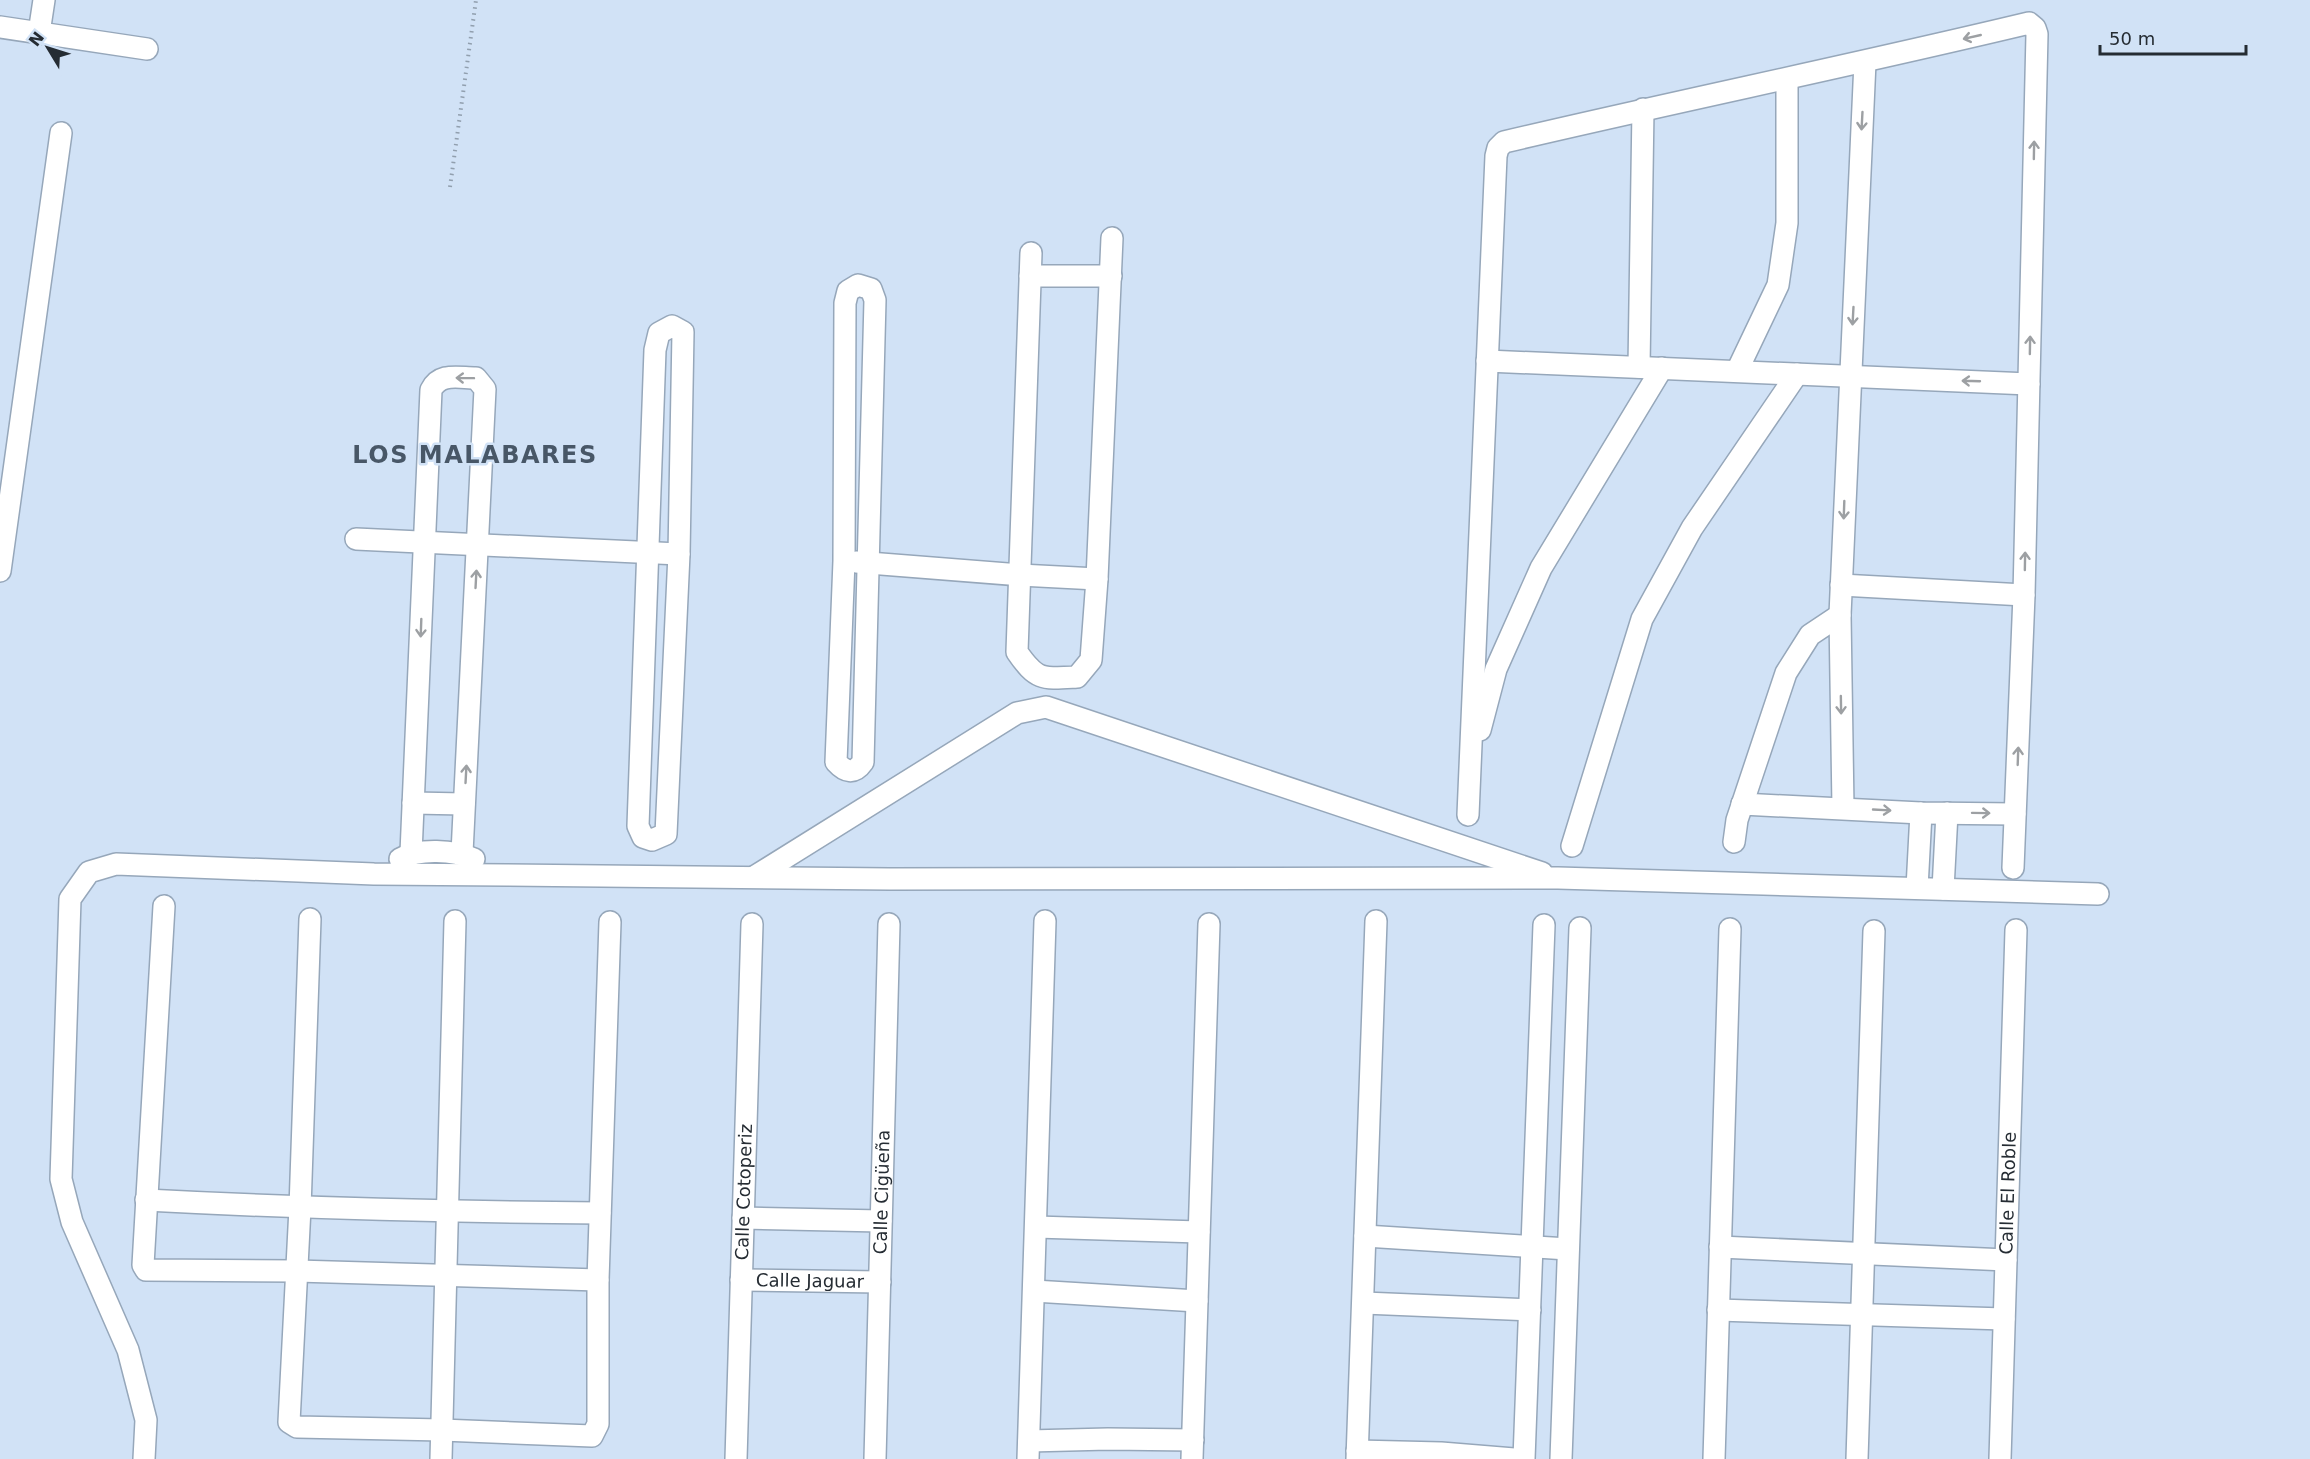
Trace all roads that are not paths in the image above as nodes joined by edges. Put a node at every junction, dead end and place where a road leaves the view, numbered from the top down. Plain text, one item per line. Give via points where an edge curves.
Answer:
1 (44, 0) edge
2 (0, 27) edge
3 (39, 33) junction
4 (147, 49) dead end
5 (1864, 62) junction
6 (1787, 79) junction
7 (1643, 109) junction
8 (61, 134) dead end
9 (1112, 238) dead end
10 (1031, 254) dead end
11 (1030, 276) junction
12 (1111, 276) junction
13 (1487, 361) junction
14 (1639, 367) junction
15 (1662, 368) junction
16 (1737, 371) junction
17 (1797, 374) junction
18 (1850, 376) junction
19 (2029, 384) junction
20 (4, 521) edge
21 (356, 539) dead end
22 (424, 542) junction
23 (477, 545) junction
24 (648, 552) junction
25 (680, 554) junction
26 (844, 561) junction
27 (869, 562) junction
28 (0, 572) edge
29 (1020, 576) junction
30 (1097, 579) junction
31 (1841, 585) junction
32 (2024, 595) junction
33 (1840, 615) junction
34 (1050, 678) junction
35 (1046, 706) junction
36 (1470, 768) junction
37 (413, 803) junction
38 (464, 804) junction
39 (1742, 804) junction
40 (1843, 808) junction
41 (1921, 813) junction
42 (1947, 813) junction
43 (2015, 814) junction
44 (1468, 815) dead end
45 (1734, 842) dead end
46 (1572, 846) dead end
47 (411, 853) junction
48 (462, 854) junction
49 (2013, 868) dead end
50 (374, 874) junction
51 (507, 875) junction
52 (753, 878) junction
53 (1558, 878) junction
54 (1917, 888) junction
55 (1943, 890) junction
56 (2098, 894) dead end
57 (164, 906) dead end
58 (310, 919) dead end
59 (455, 921) dead end
60 (1046, 921) dead end
61 (1376, 921) dead end
62 (610, 922) dead end
63 (752, 924) dead end
64 (889, 924) dead end
65 (1209, 924) dead end
66 (1544, 925) dead end
67 (1580, 928) dead end
68 (1730, 929) dead end
69 (2016, 930) dead end
70 (1874, 931) dead end
71 (146, 1200) junction
72 (300, 1208) junction
73 (446, 1212) junction
74 (600, 1214) junction
75 (743, 1218) junction
76 (881, 1221) junction
77 (1036, 1227) junction
78 (1199, 1232) junction
79 (1365, 1236) junction
80 (1532, 1246) junction
81 (1720, 1247) junction
82 (1568, 1249) junction
83 (1864, 1254) junction
84 (2006, 1260) junction
85 (297, 1271) junction
86 (446, 1275) junction
87 (598, 1280) junction
88 (741, 1280) junction
89 (880, 1282) junction
90 (1034, 1291) junction
91 (1197, 1301) junction
92 (1364, 1303) junction
93 (1530, 1310) junction
94 (1718, 1310) junction
95 (1862, 1314) junction
96 (2004, 1319) junction
97 (442, 1430) junction
98 (1108, 1449) edge
99 (1029, 1450) edge
100 (1192, 1450) edge
101 (1357, 1455) edge
102 (1441, 1456) edge
103 (144, 1459) edge
104 (441, 1459) edge
105 (736, 1459) edge
106 (875, 1459) edge
107 (1514, 1459) edge
108 (1524, 1459) edge
109 (1561, 1459) edge
110 (1714, 1459) edge
111 (1857, 1459) edge
112 (2000, 1459) edge

1 - 3 street
2 - 3 street
3 - 4 street
5 - 6 street
5 -> 18 street
19 -> 5 street via 2035,28 2029,23
6 - 7 street
6 - 16 street via 1787,223 1778,285
7 - 13 street via 1504,142 1498,148
7 - 14 street
8 - 20 street
9 - 12 street
10 - 11 street
11 - 12 street
11 - 29 street
12 - 30 street
13 - 14 street
13 - 36 street
14 - 15 street
15 - 16 street
15 - 36 street via 1540,568 1497,669
16 - 17 street
17 - 18 street
17 - 46 street via 1692,528 1642,620
19 -> 18 street
18 -> 31 street
32 -> 19 street
20 - 28 street
21 - 22 street
22 - 23 street
23 -> 22 street via 485,389 476,378 441,378 431,390
22 -> 37 street
23 - 24 street
38 -> 23 street
24 - 25 street
24 - 25 street via 655,350 659,333 672,326 683,332
24 - 25 street via 638,826 643,837 652,840 666,834
26 - 27 street
26 - 27 street via 836,762 852,772 862,762
26 - 27 street via 845,303 848,291 858,285 871,289 875,300
27 - 29 street
29 - 30 street
29 - 34 street via 1017,652 1030,671
30 - 34 street via 1091,660 1077,677
31 - 32 street
31 - 33 street
43 -> 32 street
33 - 39 street via 1810,635 1786,673
33 -> 40 street
34 - 35 street
35 - 52 street via 1017,713
35 - 53 street
36 - 44 street
37 - 38 street
37 - 47 street
38 - 48 street
39 - 40 street
39 - 45 street
40 -> 41 street
41 - 42 street
41 - 54 street
42 -> 43 street
42 - 55 street
43 - 49 street
47 - 48 street
47 - 50 street
48 - 51 street
50 - 51 street
50 - 103 street via 117,864 89,872 70,899 61,1179 72,1222 128,1350 146,1420
51 - 52 street
52 - 53 street
53 - 54 street
54 - 55 street
55 - 56 street
57 - 71 street
58 - 72 street
59 - 73 street
60 - 77 street
61 - 79 street
62 - 74 street
63 - 75 street, Calle Cotoperiz
64 - 76 street, Calle Cigüeña
65 - 78 street
66 - 80 street
67 - 82 street
68 - 81 street
69 - 84 street, Calle El Roble
70 - 83 street
71 - 72 street
71 - 85 street via 146,1270
72 - 73 street
72 - 85 street
73 - 74 street
73 - 86 street
74 - 87 street
75 - 76 street
75 - 88 street, Calle Cotoperiz
76 - 89 street, Calle Cigüeña
77 - 78 street
77 - 90 street
78 - 91 street
79 - 80 street
79 - 92 street
80 - 82 street
80 - 93 street
81 - 83 street
81 - 94 street
82 - 109 street
83 - 84 street
83 - 95 street
84 - 96 street, Calle El Roble
85 - 86 street
85 - 97 street via 289,1422 292,1426
86 - 87 street
86 - 97 street
87 - 97 street via 598,1424 592,1436
88 - 89 street, Calle Jaguar
88 - 105 street, Calle Cotoperiz
89 - 106 street, Calle Cigüeña
90 - 91 street
90 - 99 street
91 - 100 street
92 - 93 street
92 - 101 street
93 - 108 street
94 - 95 street
94 - 110 street
95 - 96 street
95 - 111 street
96 - 112 street, Calle El Roble
97 - 104 street
98 - 99 street
98 - 100 street
101 - 102 street
102 - 107 street

